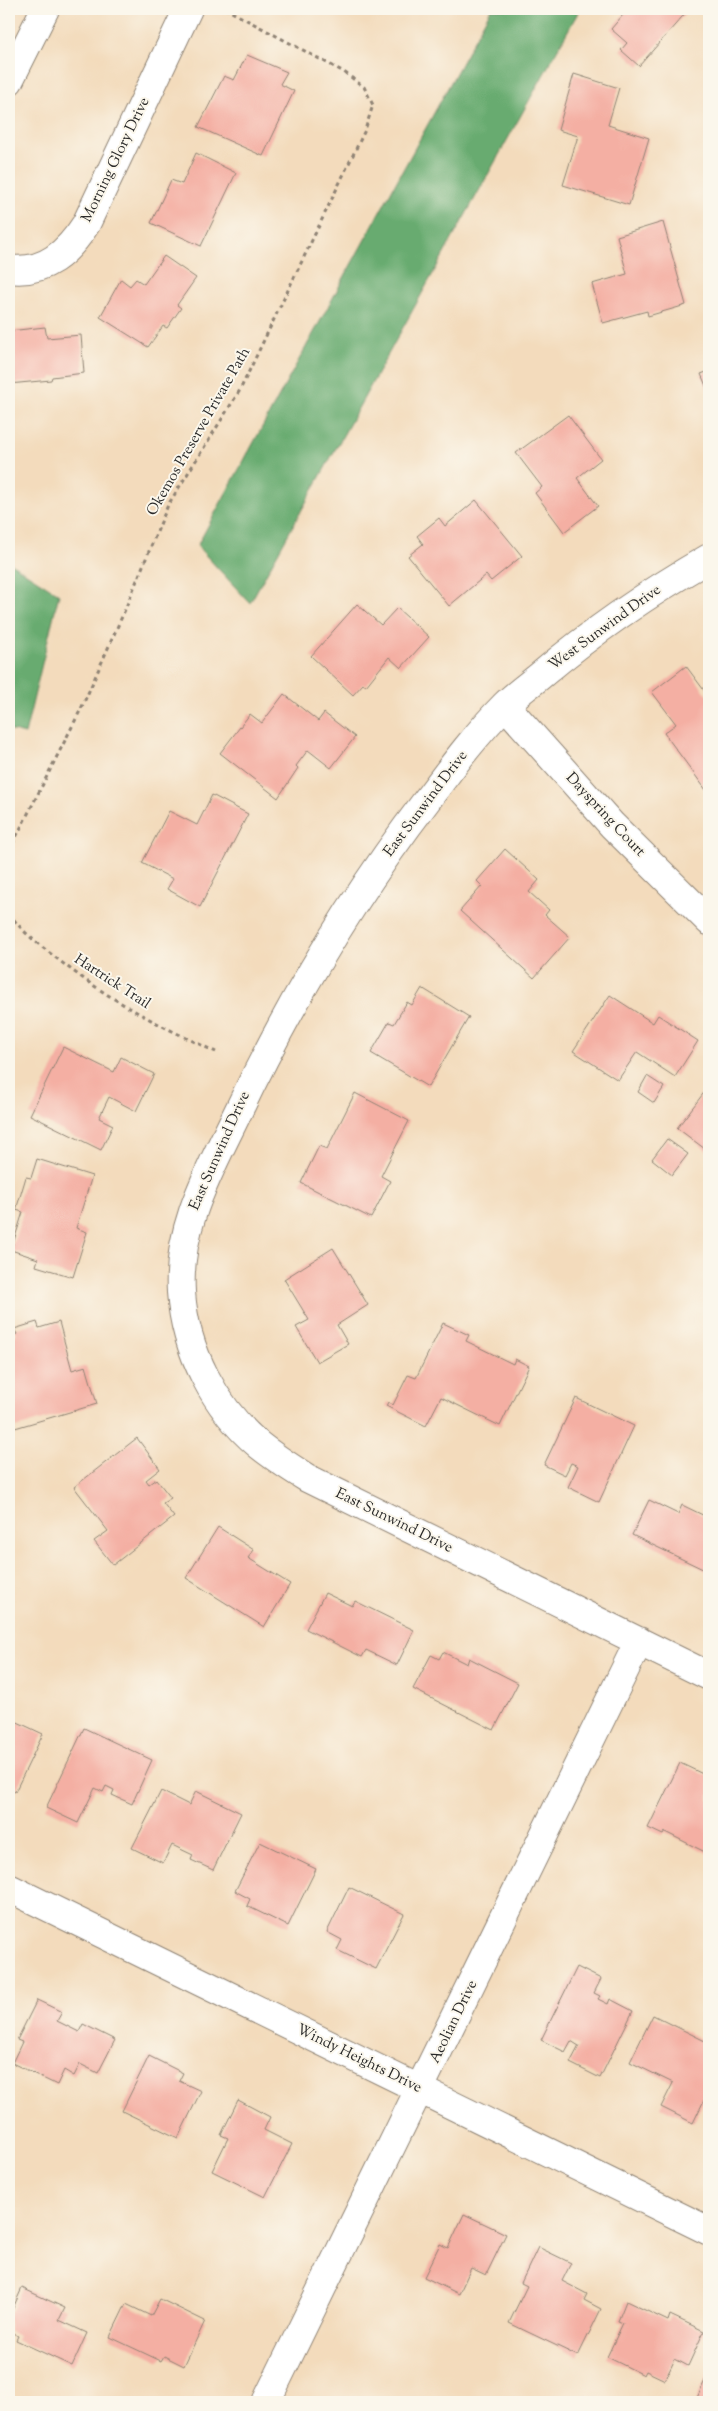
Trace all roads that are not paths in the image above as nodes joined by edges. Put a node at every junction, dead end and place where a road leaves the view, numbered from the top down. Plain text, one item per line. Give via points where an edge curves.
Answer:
1 (45, 9) edge
2 (188, 9) edge
3 (9, 81) edge
4 (9, 269) edge
5 (709, 558) edge
6 (505, 705) junction
7 (709, 921) edge
8 (639, 1641) junction
9 (709, 1676) edge
10 (9, 1888) edge
11 (420, 2089) junction
12 (709, 2231) edge
13 (266, 2402) edge

1 - 3 street
2 - 4 street, Morning Glory Drive via 76,239 62,254 38,268
5 - 6 street, West Sunwind Drive via 617,616
6 - 7 street, Dayspring Court via 612,825
6 - 8 street, East Sunwind Drive via 404,830 359,895 289,1011 195,1201 181,1262 181,1293 186,1324 206,1380 239,1426 260,1445 308,1478
8 - 9 street, East Sunwind Drive
8 - 11 street, Aeolian Drive
10 - 11 street, Windy Heights Drive
11 - 12 street, Windy Heights Drive
11 - 13 street, Aeolian Drive

